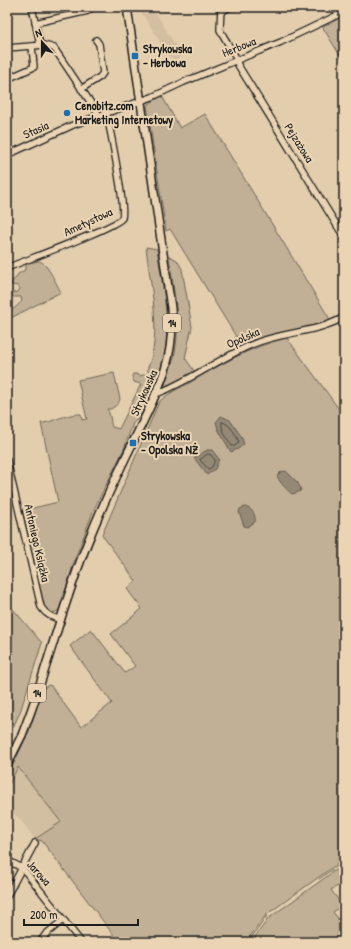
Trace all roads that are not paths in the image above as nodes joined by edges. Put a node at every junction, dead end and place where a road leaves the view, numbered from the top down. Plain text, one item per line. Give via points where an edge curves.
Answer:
1 (32, 7) edge
2 (92, 7) edge
3 (128, 7) edge
4 (230, 7) edge
5 (221, 10) edge
6 (344, 12) edge
7 (35, 23) junction
8 (96, 40) dead end
9 (40, 45) junction
10 (32, 46) junction
11 (7, 48) edge
12 (236, 60) junction
13 (7, 79) edge
14 (81, 89) junction
15 (141, 100) junction
16 (106, 112) junction
17 (99, 115) junction
18 (7, 155) edge
19 (344, 237) edge
20 (7, 268) edge
21 (344, 317) edge
22 (156, 394) junction
23 (7, 460) edge
24 (61, 620) junction
25 (9, 754) edge
26 (7, 765) edge
27 (35, 843) dead end
28 (7, 860) edge
29 (22, 868) junction
30 (7, 896) edge
31 (63, 920) junction
32 (40, 942) edge
33 (81, 942) edge

1 - 7 street
2 - 7 street via 88,11
3 - 15 main road, Strykowska / 14
4 - 5 street
5 - 12 street, Pejzażowa via 220,30
6 - 12 street, Herbowa
7 - 9 street
8 - 14 street via 99,44 103,73
9 - 10 street
9 - 14 street via 55,50
10 - 11 street
10 - 13 street via 34,67
12 - 15 street, Herbowa
12 - 19 street, Pejzażowa
14 - 17 street
15 - 16 street, Stasia
15 - 22 main road, Strykowska / 14 via 172,323 169,357
16 - 17 street, Stasia
16 - 20 street, Ametystowa via 119,177 123,213 121,219 88,236
17 - 18 street, Stasia
21 - 22 street, Opolska via 332,324 274,336 251,344 174,387
22 - 24 main road, Strykowska / 14 via 93,527
23 - 24 street, Antoniego Książka via 41,607 44,612
24 - 25 main road, Strykowska / 14 via 31,711
25 - 26 main road, Strykowska / 14
27 - 29 street
28 - 29 street, Jarowa
29 - 30 street
29 - 31 street, Jarowa
31 - 32 street
31 - 33 street, Jarowa

